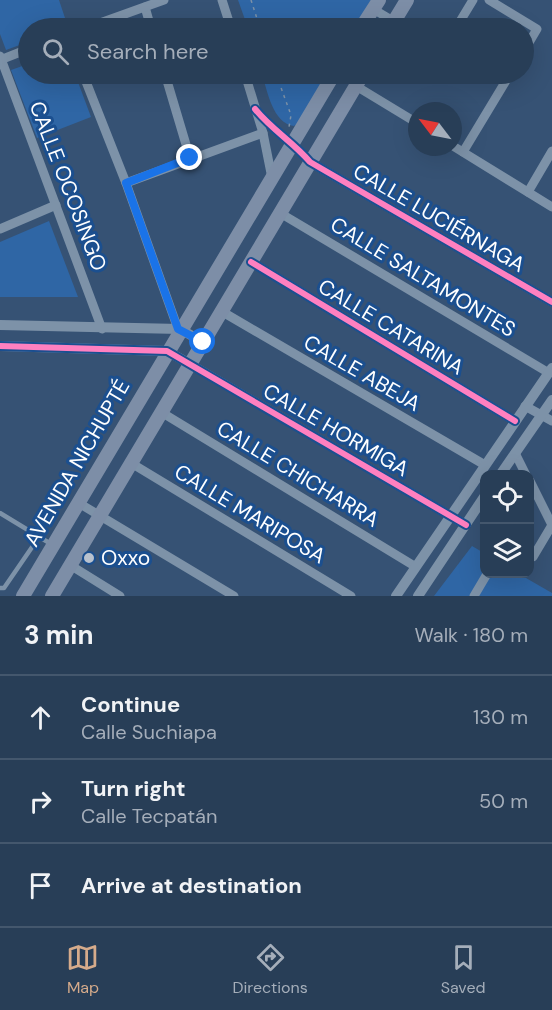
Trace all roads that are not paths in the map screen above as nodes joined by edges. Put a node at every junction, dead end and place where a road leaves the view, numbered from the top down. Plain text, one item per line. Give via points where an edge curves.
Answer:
1 (164, 0) edge
2 (222, 0) edge
3 (407, 0) edge
4 (473, 0) edge
5 (489, 0) edge
6 (376, 5) edge
7 (145, 7) junction
8 (114, 18) edge
9 (149, 18) edge
10 (228, 18) edge
11 (368, 18) edge
12 (388, 18) edge
13 (399, 18) edge
14 (462, 18) edge
15 (519, 18) edge
16 (18, 53) edge
17 (0, 58) edge
18 (87, 84) edge
19 (168, 84) edge
20 (248, 84) edge
21 (327, 84) edge
22 (357, 84) edge
23 (364, 84) edge
24 (504, 84) edge
25 (255, 109) junction
26 (408, 116) edge
27 (263, 133) junction
28 (290, 141) junction
29 (552, 151) edge
30 (463, 152) joint
31 (190, 158) junction
32 (310, 162) junction
33 (272, 178) junction
34 (126, 183) junction
35 (528, 192) junction
36 (56, 206) junction
37 (552, 207) edge
38 (280, 213) junction
39 (0, 229) edge
40 (251, 262) junction
41 (552, 302) edge
42 (221, 311) junction
43 (0, 325) edge
44 (102, 329) junction
45 (179, 329) junction
46 (203, 342) junction
47 (0, 346) edge
48 (167, 351) junction
49 (190, 364) junction
50 (550, 370) edge
51 (552, 400) edge
52 (525, 406) junction
53 (161, 412) junction
54 (541, 414) junction
55 (552, 421) edge
56 (515, 422) junction
57 (514, 453) junction
58 (131, 463) junction
59 (485, 465) junction
60 (503, 470) edge
61 (524, 470) edge
62 (534, 489) edge
63 (78, 502) junction
64 (480, 503) edge
65 (0, 513) edge
66 (100, 515) junction
67 (450, 516) junction
68 (466, 525) junction
69 (39, 537) junction
70 (53, 546) junction
71 (534, 555) edge
72 (70, 565) junction
73 (416, 567) junction
74 (484, 578) edge
75 (0, 588) edge
76 (23, 596) edge
77 (52, 596) edge
78 (120, 596) edge
79 (234, 596) edge
80 (351, 596) edge
81 (397, 596) edge
82 (418, 596) edge
83 (474, 596) edge

1 - 7 street
2 - 10 street
3 - 13 main road
4 - 14 street
5 - 15 street
6 - 11 main road
6 - 12 street
7 - 8 street
7 - 9 street
16 - 17 street
17 - 36 street, CALLE OCOSINGO
18 - 34 street
19 - 31 street
20 - 25 street
21 - 28 main road, AVENIDA NICHUPTÉ
22 - 32 main road
23 - 26 street
24 - 30 street
25 - 27 street
25 - 28 street, CALLE LUCIÉRNAGA via 270,128
27 - 31 street
27 - 33 street
28 - 32 street, CALLE LUCIÉRNAGA
28 - 33 main road, AVENIDA NICHUPTÉ
29 - 35 street
30 - 35 street
31 - 34 street
32 - 38 main road
32 - 41 street, CALLE LUCIÉRNAGA
33 - 45 main road, AVENIDA NICHUPTÉ
34 - 45 street
35 - 37 street
36 - 39 street
36 - 44 street, CALLE OCOSINGO
38 - 40 main road
38 - 50 street, CALLE SALTAMONTES
40 - 42 main road
40 - 56 street, CALLE CATARINA
42 - 46 main road
42 - 59 street, CALLE ABEJA
43 - 44 street
44 - 45 street
45 - 46 street
45 - 48 main road, AVENIDA NICHUPTÉ
46 - 49 main road
47 - 48 street
48 - 49 street
48 - 63 main road, AVENIDA NICHUPTÉ
49 - 53 main road
49 - 67 street, CALLE HORMIGA
50 - 52 street
51 - 54 street
52 - 54 street
52 - 56 street
53 - 58 main road
53 - 73 street, CALLE CHICHARRA
54 - 55 street
54 - 57 street
56 - 59 street
57 - 60 street
57 - 61 street
58 - 66 main road
58 - 80 street, CALLE MARIPOSA
59 - 67 street
62 - 71 street via 552,525
63 - 66 street
63 - 70 main road, AVENIDA NICHUPTÉ
64 - 68 street
65 - 69 lane
66 - 72 main road
66 - 79 street
67 - 68 street, CALLE HORMIGA
67 - 73 street
68 - 82 street
69 - 70 lane
69 - 75 lane via 11,579
70 - 76 main road, AVENIDA NICHUPTÉ
72 - 77 main road
72 - 78 street
73 - 81 street
74 - 83 street

